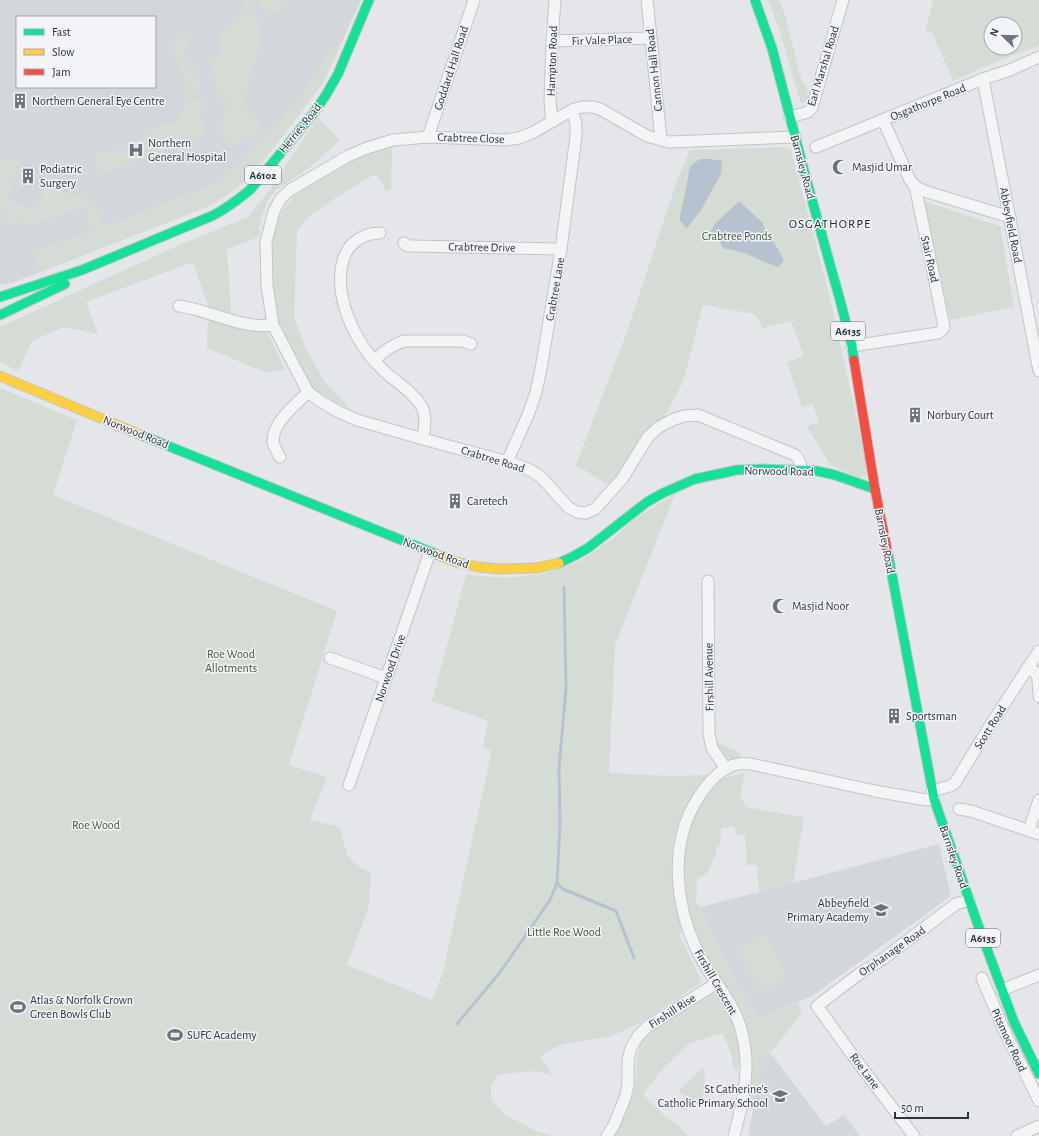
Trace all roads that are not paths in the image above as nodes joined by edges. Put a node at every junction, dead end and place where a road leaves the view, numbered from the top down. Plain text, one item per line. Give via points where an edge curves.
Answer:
1 (370, 0) edge
2 (474, 0) edge
3 (555, 0) edge
4 (647, 0) edge
5 (755, 0) edge
6 (843, 0) edge
7 (651, 38) junction
8 (552, 41) junction
9 (1039, 57) edge
10 (983, 79) junction
11 (572, 110) junction
12 (790, 117) junction
13 (883, 120) junction
14 (552, 122) junction
15 (428, 137) junction
16 (795, 137) junction
17 (661, 140) junction
18 (816, 147) dead end
19 (915, 186) junction
20 (274, 211) joint
21 (1010, 218) junction
22 (380, 233) dead end
23 (404, 243) dead end
24 (561, 249) junction
25 (82, 270) junction
26 (0, 297) edge
27 (179, 306) dead end
28 (0, 315) edge
29 (273, 325) junction
30 (472, 344) dead end
31 (852, 346) junction
32 (374, 360) junction
33 (1039, 371) edge
34 (0, 376) edge
35 (308, 392) junction
36 (423, 440) junction
37 (280, 457) dead end
38 (507, 462) junction
39 (802, 470) junction
40 (875, 489) junction
41 (430, 552) junction
42 (708, 581) dead end
43 (1039, 651) edge
44 (330, 658) dead end
45 (1028, 667) junction
46 (386, 678) junction
47 (1039, 697) edge
48 (726, 769) junction
49 (349, 785) dead end
50 (933, 795) junction
51 (1039, 800) edge
52 (959, 808) dead end
53 (1034, 832) edge
54 (969, 900) junction
55 (1039, 975) edge
56 (982, 978) dead end
57 (717, 983) junction
58 (1002, 990) junction
59 (817, 1006) joint
60 (1039, 1074) edge
61 (1039, 1101) edge
62 (1039, 1126) edge
63 (607, 1136) edge
64 (734, 1136) edge
65 (914, 1136) edge
66 (1017, 1136) edge

1 - 25 main road, Herries Road / A6102 via 338,74 326,95 251,189 214,215
2 - 15 street, Goddard Hall Road
3 - 8 street, Hampton Road
4 - 7 street, Cannon Hall Road
5 - 12 main road, Barnsley Road / A6135 via 772,48
6 - 12 street, Earl Marshal Road via 812,108 808,112
7 - 8 street, Fir Vale Place
7 - 17 street, Cannon Hall Road
8 - 14 street, Hampton Road
9 - 10 street, Osgathorpe Road
10 - 13 street, Osgathorpe Road
10 - 21 street, Abbeyfield Road
11 - 14 street, Crabtree Close
11 - 17 street, Crabtree Close via 582,107 600,109 647,136
11 - 24 street, Crabtree Lane via 576,136
12 - 16 main road, Barnsley Road / A6135
13 - 18 street, Osgathorpe Road
13 - 19 street via 904,169
14 - 15 street, Crabtree Close via 519,138 505,140
15 - 20 street, Crabtree Close via 393,140 348,156 290,190 281,198
16 - 17 street, Crabtree Close via 669,142
16 - 31 main road, Barnsley Road / A6135
19 - 21 street
19 - 31 street, Stair Road via 944,327 938,333
20 - 29 street, Crabtree Road via 266,242 267,285
21 - 33 street, Abbeyfield Road
22 - 32 street via 361,237 352,244 344,255 340,285 348,316
23 - 24 street, Crabtree Drive via 408,246
24 - 38 street, Crabtree Lane via 536,392
25 - 26 main road, Herries Road
25 - 28 main road, Herries Road / A6102 via 65,284
27 - 29 street via 254,325
29 - 35 street, Crabtree Road
30 - 32 street via 463,341 404,341 386,349
31 - 40 main road, Barnsley Road / A6135
32 - 36 street via 405,387 422,407 425,415
34 - 41 main road, Norwood Road
35 - 36 street, Crabtree Road via 356,420
35 - 37 street via 277,425 273,443
36 - 38 street, Crabtree Road
38 - 39 street, Crabtree Road via 541,477 569,508 586,513 595,509 622,479 648,437 659,427 684,416 698,415 795,455 799,458
39 - 40 main road, Norwood Road via 835,475
39 - 41 main road, Norwood Road via 737,470 695,479 647,502 588,548 556,564 536,568 478,567
40 - 50 main road, Barnsley Road / A6135
41 - 46 street, Norwood Drive
42 - 48 street, Firshill Avenue via 709,734 712,748
43 - 45 street, Scott Road
44 - 46 street
45 - 47 street via 1038,678
45 - 50 street, Scott Road via 955,783
46 - 49 street, Norwood Drive
48 - 50 street, Firshill Crescent via 739,764 751,764 911,798 926,800
48 - 57 street, Firshill Crescent via 710,782 694,805 686,822 678,854 683,909 696,950
50 - 54 main road, Barnsley Road / A6135
51 - 53 street
52 - 53 street
54 - 58 main road, Barnsley Road / A6135
54 - 59 street, Orphanage Road via 956,904
55 - 58 street
56 - 61 street, Pitsmoor Road
57 - 63 street, Firshill Rise via 648,1026 638,1036 628,1060 625,1098
57 - 64 street, Firshill Crescent via 734,1011 746,1057 746,1080
58 - 60 main road, Barnsley Road / A6135
59 - 65 street, Roe Lane
62 - 66 street

